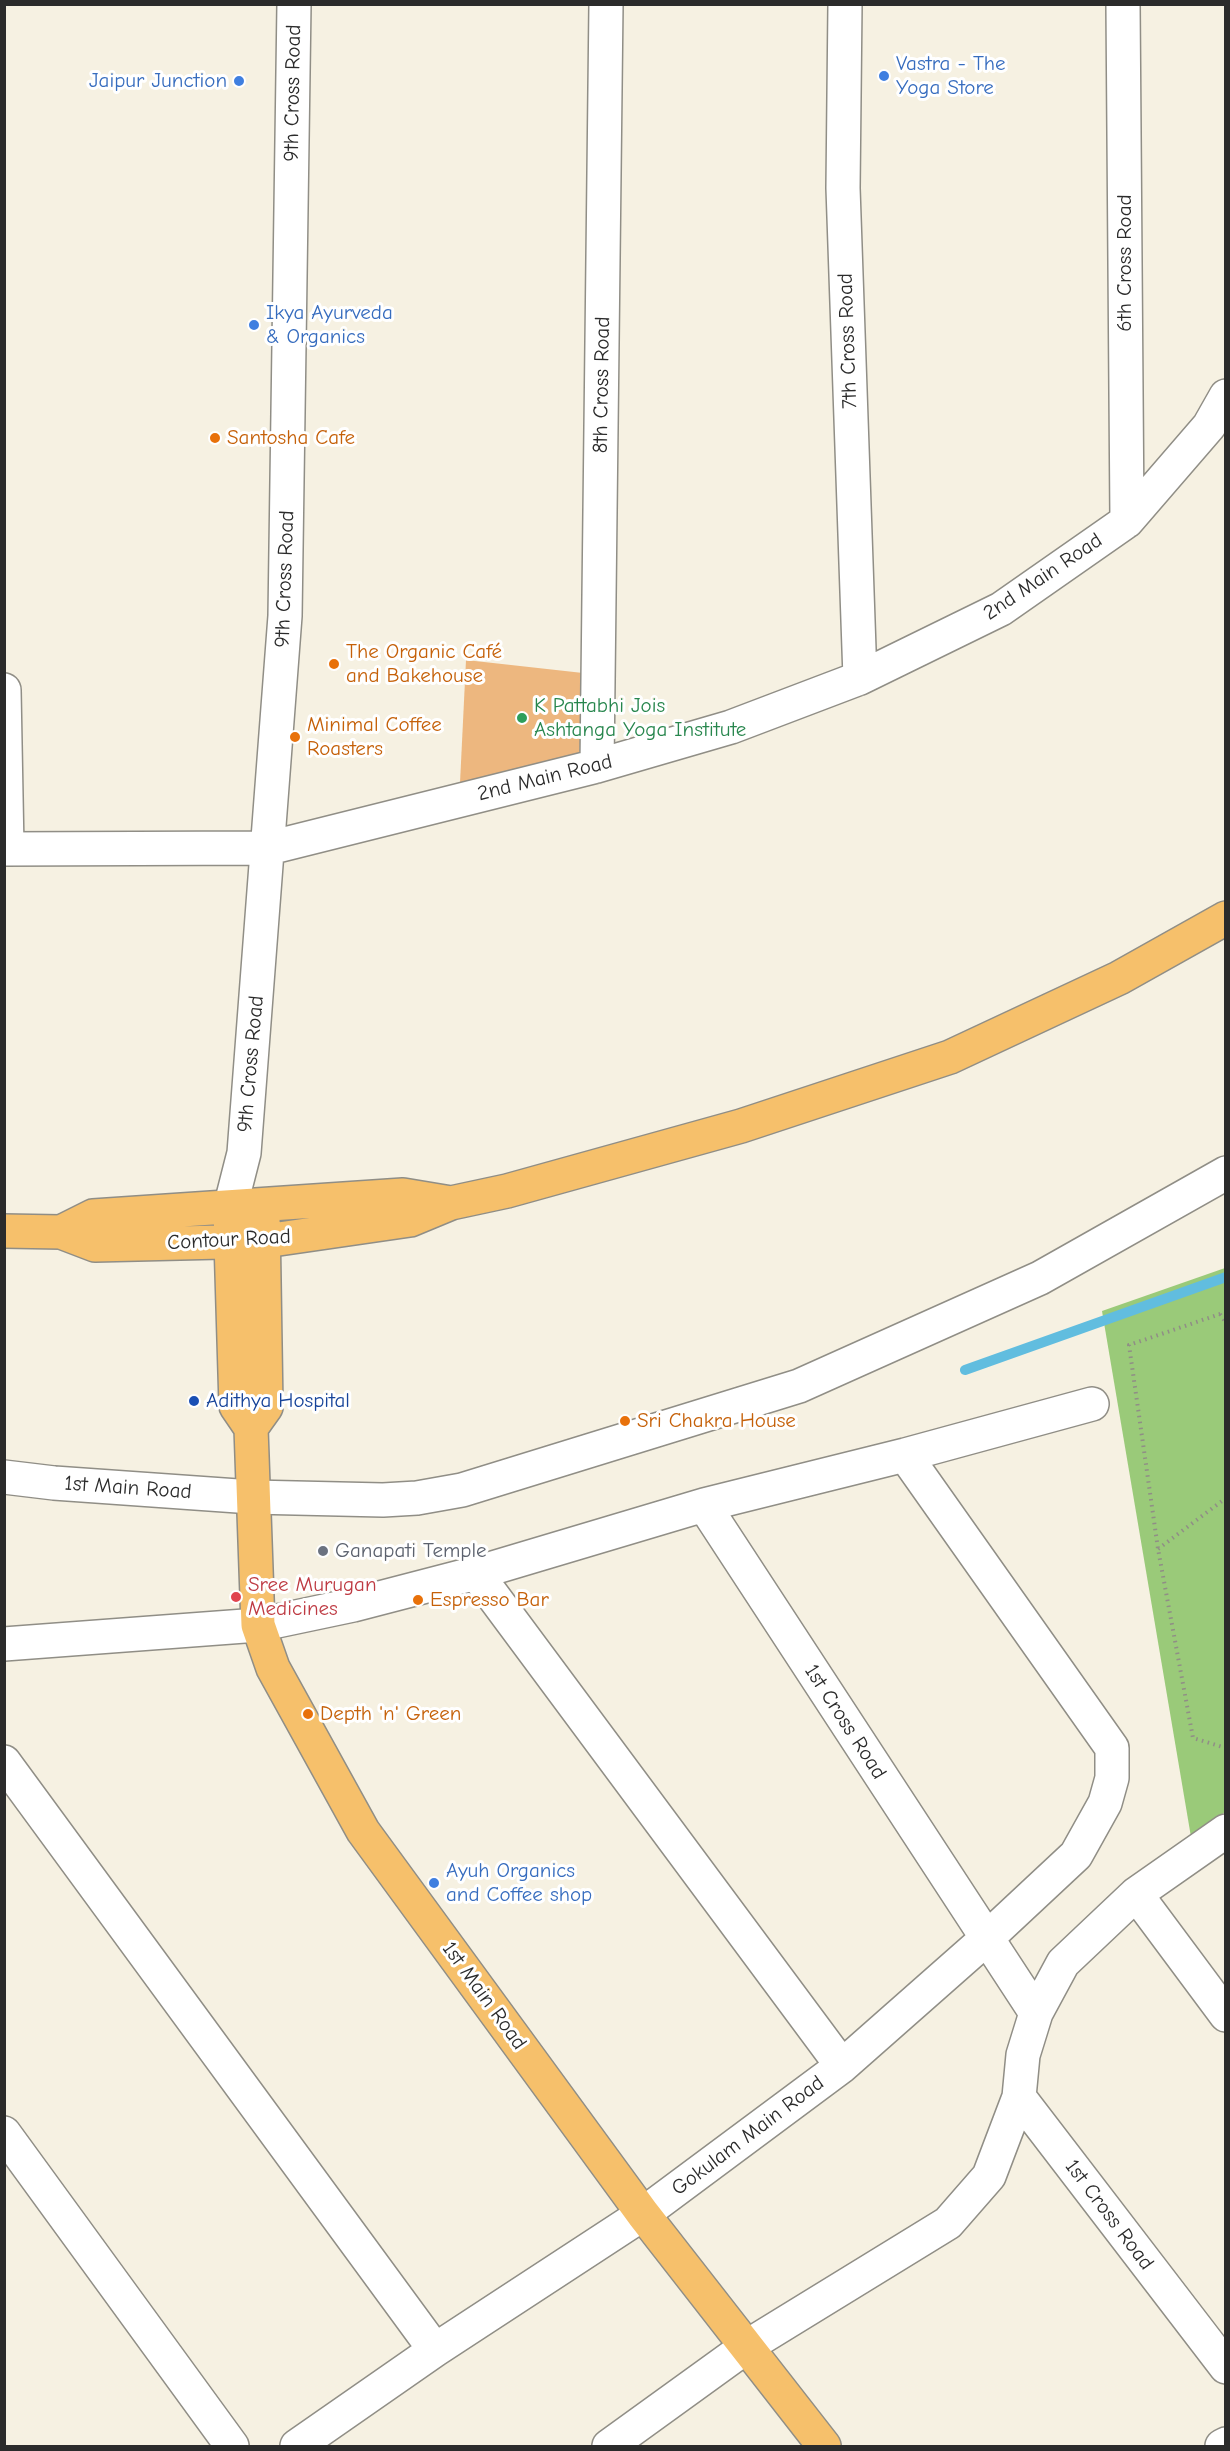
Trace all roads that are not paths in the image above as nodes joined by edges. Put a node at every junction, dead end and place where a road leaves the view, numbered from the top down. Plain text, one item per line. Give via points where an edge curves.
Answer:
1 (294, 4) edge
2 (606, 4) edge
3 (845, 4) edge
4 (1123, 4) edge
5 (1226, 396) edge
6 (1126, 521) junction
7 (860, 678) junction
8 (4, 690) edge
9 (597, 766) junction
10 (269, 848) junction
11 (6, 849) edge
12 (1226, 918) edge
13 (244, 1153) junction
14 (1226, 1173) edge
15 (451, 1203) junction
16 (262, 1206) junction
17 (230, 1208) junction
18 (4, 1231) edge
19 (61, 1232) junction
20 (265, 1241) junction
21 (232, 1243) junction
22 (1092, 1404) dead end
23 (251, 1428) junction
24 (905, 1455) junction
25 (4, 1477) edge
26 (252, 1497) junction
27 (704, 1505) junction
28 (476, 1573) junction
29 (258, 1625) junction
30 (4, 1644) edge
31 (4, 1762) edge
32 (1226, 1831) edge
33 (1136, 1894) junction
34 (991, 1946) junction
35 (1036, 2013) junction
36 (1226, 2015) edge
37 (842, 2066) junction
38 (1019, 2097) junction
39 (4, 2133) edge
40 (643, 2214) junction
41 (746, 2347) junction
42 (435, 2350) junction
43 (1226, 2367) edge
44 (232, 2446) edge
45 (297, 2446) edge
46 (609, 2446) edge
47 (824, 2446) edge

1 - 10 street, 9th Cross Road via 285,616
2 - 9 street, 8th Cross Road
3 - 7 street, 7th Cross Road via 843,188
4 - 6 street, 6th Cross Road
5 - 6 street, 2nd Main Road via 1209,426
6 - 7 street, 2nd Main Road via 1001,609
7 - 9 street, 2nd Main Road via 731,727
8 - 11 street
9 - 10 street, 2nd Main Road
10 - 11 street, 2nd Main Road
10 - 13 street, 9th Cross Road
12 - 15 main road via 1119,978 950,1057 741,1126
13 - 16 street
13 - 17 street
14 - 26 street via 1040,1278 799,1386 462,1490 384,1500
15 - 16 main road via 403,1196
15 - 20 main road, Contour Road via 410,1220
16 - 17 main road
16 - 20 main road
17 - 19 main road via 93,1216
17 - 21 main road, 1st Main Road
18 - 19 main road, Contour Road
19 - 21 main road, Contour Road via 95,1245
20 - 21 main road, Contour Road
20 - 23 main road via 266,1407
21 - 23 main road, 1st Main Road via 236,1406
22 - 24 street
23 - 26 main road, 1st Main Road
24 - 27 street
24 - 34 street, Gokulam Main Road via 1112,1748 1112,1778 1105,1803 1076,1855
25 - 26 street, 1st Main Road
26 - 29 main road, 1st Main Road
27 - 28 street
27 - 34 street, 1st Cross Road
28 - 29 street
28 - 37 street
29 - 30 street
29 - 40 main road, 1st Main Road via 273,1668 363,1831
31 - 42 street
32 - 33 street
33 - 35 street via 1063,1963
33 - 36 street
34 - 35 street, 1st Cross Road
34 - 37 street, Gokulam Main Road
35 - 38 street via 1023,2055
37 - 40 street, Gokulam Main Road
38 - 41 street via 988,2176 948,2223
38 - 43 street, 1st Cross Road
39 - 44 street
40 - 41 main road, 1st Main Road
40 - 42 street, Gokulam Main Road
41 - 46 street
41 - 47 main road, 1st Main Road
42 - 45 street, Gokulam Main Road

